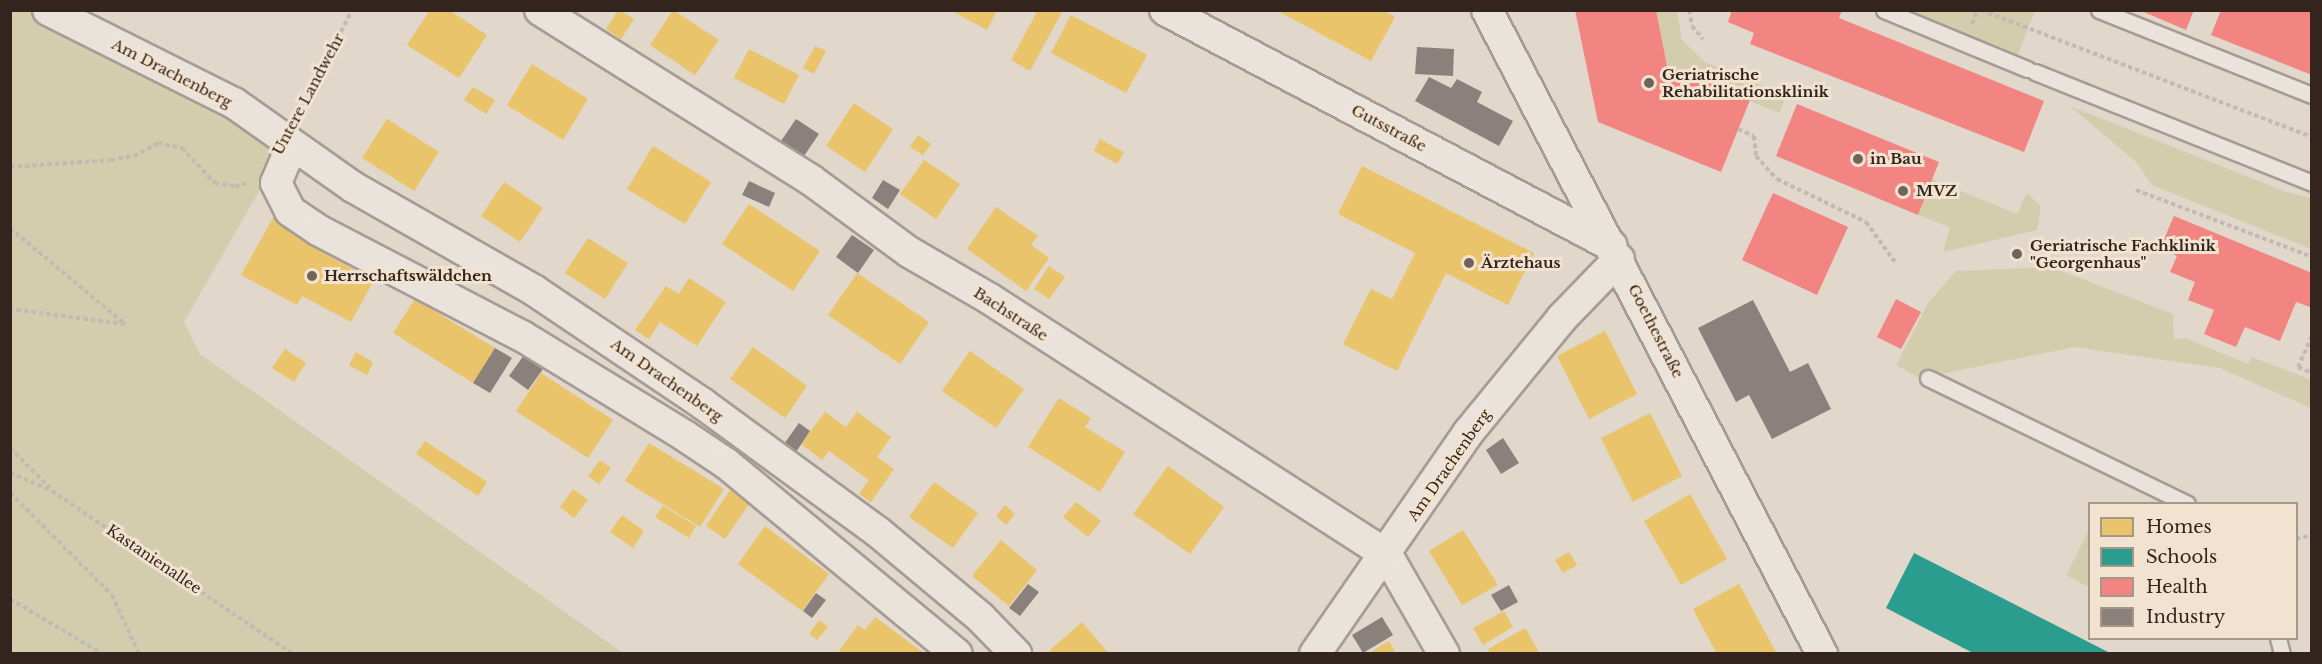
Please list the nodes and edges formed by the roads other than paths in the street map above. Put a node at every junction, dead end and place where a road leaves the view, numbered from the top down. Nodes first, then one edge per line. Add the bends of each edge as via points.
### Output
1 (48, 10) edge
2 (540, 10) edge
3 (1165, 10) edge
4 (1486, 10) edge
5 (1884, 10) edge
6 (2099, 10) edge
7 (2312, 95) edge
8 (287, 143) junction
9 (2312, 183) edge
10 (1616, 252) junction
11 (1928, 378) dead end
12 (2183, 502) edge
13 (1387, 555) junction
14 (957, 654) edge
15 (1016, 654) edge
16 (1315, 654) edge
17 (1444, 654) edge
18 (1822, 654) edge

1 - 8 street, Am Drachenberg via 234,104
2 - 13 street, Bachstraße via 811,180 909,252 990,299
3 - 10 street, Gutsstraße
4 - 10 street, Goethestraße
5 - 9 lane
6 - 7 lane
8 - 14 street via 276,183 290,211 318,230 522,336 685,436 726,464
8 - 15 street, Am Drachenberg via 405,219 535,291 703,404 878,532 980,617
10 - 13 street, Am Drachenberg via 1468,433
10 - 18 street, Goethestraße
11 - 12 lane
13 - 16 street, Am Drachenberg
13 - 17 street, Bachstraße

